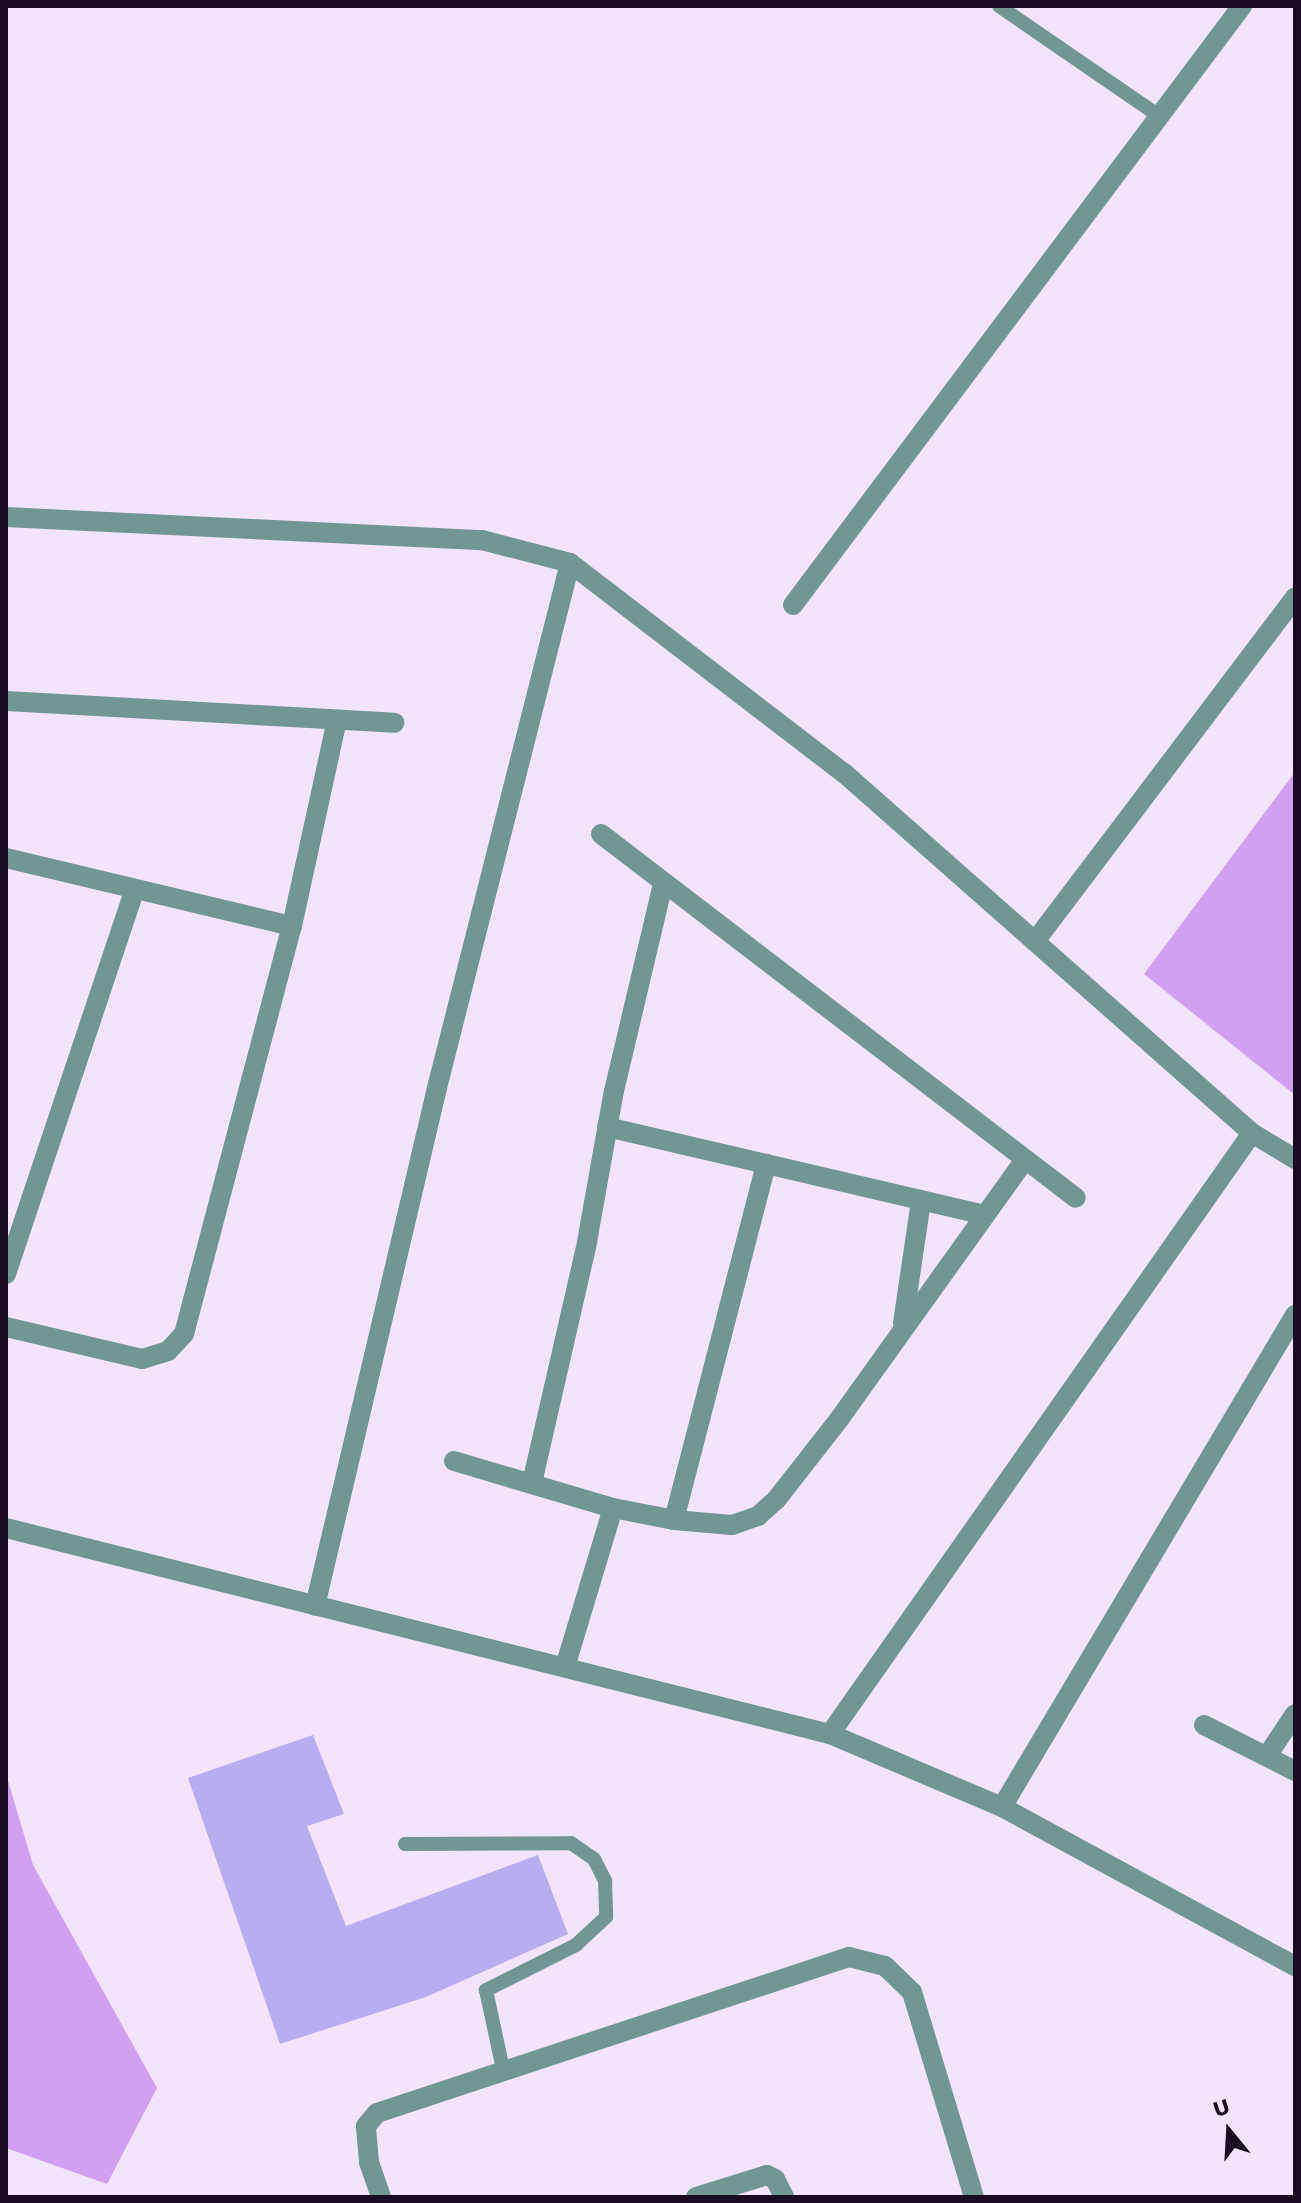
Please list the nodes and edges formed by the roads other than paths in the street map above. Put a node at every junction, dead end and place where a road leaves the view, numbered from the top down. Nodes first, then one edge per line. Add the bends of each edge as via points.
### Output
1 (999, 6) edge
2 (1242, 6) edge
3 (1159, 116) junction
4 (6, 517) edge
5 (570, 563) junction
6 (1295, 597) edge
7 (793, 605) dead end
8 (6, 701) edge
9 (337, 720) junction
10 (394, 723) dead end
11 (601, 834) dead end
12 (6, 858) edge
13 (663, 884) junction
14 (134, 891) junction
15 (292, 926) junction
16 (1036, 940) junction
17 (607, 1127) junction
18 (1252, 1133) junction
19 (1295, 1159) edge
20 (1025, 1160) junction
21 (766, 1164) junction
22 (1076, 1198) dead end
23 (921, 1201) junction
24 (984, 1215) junction
25 (6, 1274) edge
26 (1295, 1315) edge
27 (6, 1327) edge
28 (903, 1327) junction
29 (454, 1461) dead end
30 (532, 1483) junction
31 (613, 1508) junction
32 (674, 1520) junction
33 (6, 1528) edge
34 (315, 1606) junction
35 (565, 1667) junction
36 (1295, 1714) edge
37 (1204, 1725) dead end
38 (830, 1734) junction
39 (1267, 1756) junction
40 (1295, 1771) edge
41 (1002, 1807) junction
42 (405, 1844) dead end
43 (1295, 1966) edge
44 (503, 2069) junction
45 (381, 2197) edge
46 (696, 2197) edge
47 (784, 2197) edge
48 (974, 2197) edge

1 - 3 lane
2 - 3 street
3 - 7 street
4 - 5 street via 452,538 533,549
5 - 16 street via 844,773
5 - 34 street via 437,1088
6 - 16 street
8 - 9 street
9 - 10 street
9 - 15 street
11 - 13 street
12 - 14 street
13 - 17 street
13 - 20 street
14 - 15 street
14 - 25 street
15 - 27 street via 178,1343 142,1359
16 - 18 street
17 - 21 street
17 - 30 street
18 - 19 street
18 - 38 street
20 - 22 street
20 - 24 street
21 - 23 street
21 - 32 street
23 - 24 street
23 - 28 street
24 - 28 street
26 - 41 street
28 - 32 street via 767,1508 732,1525
29 - 30 street
30 - 31 street
31 - 32 street
31 - 35 street
33 - 34 street
34 - 35 street
35 - 38 street
36 - 39 street
37 - 39 street
38 - 41 street
39 - 40 street
41 - 43 street
42 - 44 lane via 571,1843 594,1859 605,1881 606,1917 576,1945 486,1990
44 - 45 street via 377,2113 366,2126 369,2162
44 - 48 street via 849,1957 885,1966 912,1992
46 - 47 street via 767,2175

